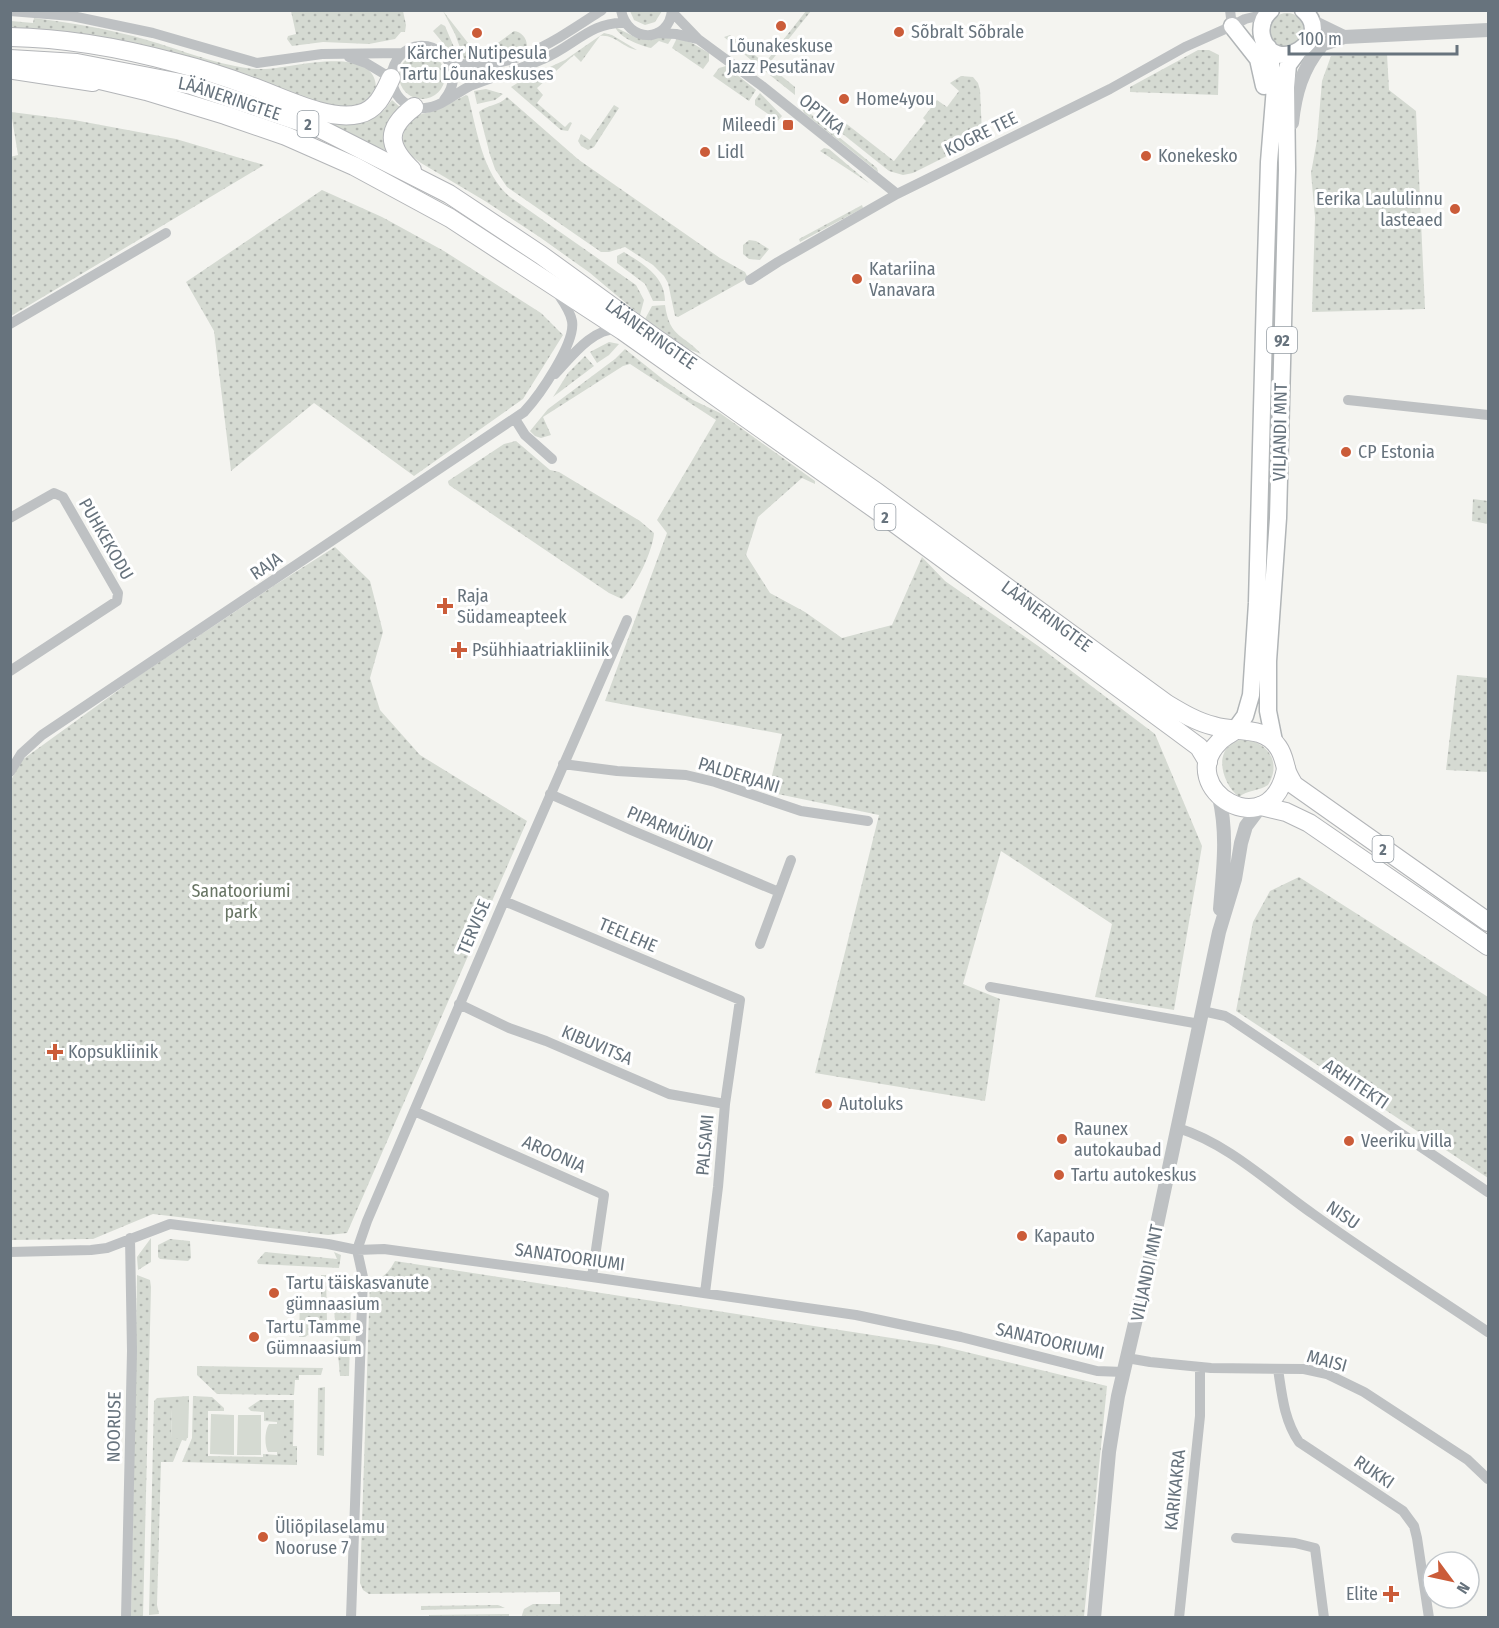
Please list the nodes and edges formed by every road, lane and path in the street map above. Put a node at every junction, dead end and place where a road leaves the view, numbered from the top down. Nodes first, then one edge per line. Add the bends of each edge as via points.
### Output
1 (602, 10) edge
2 (621, 10) edge
3 (10, 11) edge
4 (672, 11) edge
5 (1268, 12) edge
6 (1306, 14) edge
7 (1231, 18) edge
8 (625, 23) junction
9 (1488, 30) edge
10 (657, 33) junction
11 (10, 37) edge
12 (1344, 37) junction
13 (698, 39) junction
14 (10, 42) edge
15 (1266, 44) junction
16 (1321, 46) junction
17 (403, 53) junction
18 (1298, 53) junction
19 (343, 55) junction
20 (450, 62) junction
21 (10, 70) edge
22 (391, 78) junction
23 (191, 85) junction
24 (146, 91) junction
25 (444, 100) junction
26 (414, 107) junction
27 (1269, 162) junction
28 (1287, 170) junction
29 (420, 177) junction
30 (897, 194) junction
31 (166, 233) dead end
32 (750, 280) dead end
33 (551, 283) junction
34 (10, 324) edge
35 (623, 331) junction
36 (541, 389) junction
37 (1348, 400) dead end
38 (1488, 415) edge
39 (515, 419) junction
40 (552, 459) dead end
41 (10, 518) edge
42 (627, 620) dead end
43 (10, 671) edge
44 (1234, 731) junction
45 (1274, 741) junction
46 (1208, 762) junction
47 (563, 764) junction
48 (12, 766) edge
49 (1286, 769) junction
50 (550, 794) junction
51 (1220, 797) junction
52 (1261, 806) junction
53 (868, 820) dead end
54 (791, 860) dead end
55 (779, 892) junction
56 (504, 901) junction
57 (1488, 922) edge
58 (1219, 932) junction
59 (760, 944) dead end
60 (1488, 946) edge
61 (990, 987) dead end
62 (740, 1000) joint
63 (459, 1004) junction
64 (1201, 1017) junction
65 (725, 1104) junction
66 (414, 1111) junction
67 (1178, 1128) junction
68 (1488, 1192) edge
69 (130, 1238) junction
70 (357, 1250) junction
71 (10, 1252) edge
72 (592, 1276) junction
73 (705, 1293) junction
74 (1488, 1332) edge
75 (1127, 1358) junction
76 (1200, 1366) junction
77 (1278, 1369) junction
78 (1123, 1372) junction
79 (1488, 1479) edge
80 (1236, 1538) dead end
81 (126, 1617) edge
82 (351, 1617) edge
83 (1094, 1617) edge
84 (1179, 1617) edge
85 (1324, 1617) edge
86 (1429, 1617) edge

1 - 20 street via 540,49 515,59 477,66
2 - 8 street
3 - 19 street via 72,16 153,33 257,63
4 - 10 street via 668,24
4 - 13 street, OPTIKA
5 - 7 street, KOGRE TEE via 1245,19
5 - 15 main road, VILJANDI MNT via 1261,32
6 - 12 street
6 - 18 main road, VILJANDI MNT via 1312,30
7 - 15 street via 1240,32 1252,34
7 - 27 main road via 1262,70
7 - 30 street, KOGRE TEE via 1110,89
8 - 10 street, OPTIKA via 642,35
8 - 25 street via 596,27 545,59 479,82
9 - 12 street
10 - 13 street, OPTIKA
11 - 22 highway via 51,39 156,57 318,111 344,116 358,115 374,107
12 - 16 street
13 - 30 street, OPTIKA
14 - 23 highway via 113,60
15 - 18 main road via 1277,53
15 - 27 main road, VILJANDI MNT / 92 via 1275,87
16 - 18 street
16 - 28 street via 1298,87
17 - 19 street
17 - 20 street via 425,46 441,52
17 - 22 street
18 - 28 main road, VILJANDI MNT / 92 via 1288,65
19 - 22 street
20 - 25 street via 453,82
21 - 24 highway
22 - 26 street via 400,99
23 - 24 highway, LÄÄNERINGTEE / 2 via 77,63 10,59
23 - 29 highway, LÄÄNERINGTEE / 2 via 320,128
24 - 33 highway, LÄÄNERINGTEE / 2 via 286,136 354,166 450,218
25 - 26 street via 427,108
26 - 29 highway via 396,126 392,142 400,159
27 - 44 main road, VILJANDI MNT / 92 via 1257,603 1251,694 1245,717
28 - 45 main road, VILJANDI MNT / 92 via 1278,518 1268,661 1268,711
29 - 44 highway, LÄÄNERINGTEE / 2 via 550,261 1167,704 1193,719
30 - 32 street, KOGRE TEE
31 - 34 street
33 - 35 highway, LÄÄNERINGTEE / 2
33 - 36 street, RAJA via 570,314 572,330
35 - 36 street, RAJA via 609,330 588,341
35 - 46 highway, LÄÄNERINGTEE / 2 via 1172,727 1199,747
36 - 39 street, RAJA
37 - 38 street
39 - 40 street via 525,435
39 - 48 street, RAJA via 42,735
41 - 43 street, PUHKEKODU via 54,493 63,497 118,593 117,601
42 - 47 street, TERVISE
44 - 45 highway, LÄÄNERINGTEE / 2 via 1260,732
44 - 46 highway via 1220,741
45 - 49 highway, 2
46 - 51 highway, LÄÄNERINGTEE / 2 via 1209,780
47 - 50 street, TERVISE
47 - 53 street, PALDERJANI via 686,776 801,811
49 - 52 highway via 1278,793
49 - 57 highway, 2 via 1294,785
50 - 55 street, PIPARMÜNDI
50 - 56 street, TERVISE
51 - 52 highway, 2 via 1239,808
51 - 58 street, VILJANDI MNT via 1225,846
52 - 58 street, VILJANDI MNT via 1246,826
52 - 60 highway, 2 via 1309,823
54 - 55 street
55 - 59 street
56 - 62 street, TEELEHE
56 - 63 street, TERVISE
58 - 64 street, VILJANDI MNT
61 - 64 street, ARHITEKTI
62 - 65 street, PALSAMI
63 - 65 street, KIBUVITSA via 669,1094
63 - 66 street, TERVISE
64 - 67 street, VILJANDI MNT
64 - 68 street, ARHITEKTI via 1225,1016 1232,1020
65 - 73 street, PALSAMI
66 - 70 street, TERVISE
66 - 72 street, AROONIA via 604,1195
67 - 74 street, NISU via 1226,1151 1313,1215
67 - 75 street, VILJANDI MNT
69 - 70 street, SANATOORIUMI via 170,1224
69 - 71 street, SANATOORIUMI via 91,1250
69 - 81 street, NOORUSE via 132,1340
70 - 72 street, SANATOORIUMI via 384,1249
70 - 82 street via 363,1277
72 - 73 street, SANATOORIUMI
73 - 78 street, SANATOORIUMI via 856,1315 1097,1371
75 - 76 street, MAISI
75 - 78 street, VILJANDI MNT
76 - 77 street, MAISI
76 - 84 street, KARIKAKRA via 1200,1416
77 - 79 street, MAISI via 1304,1369 1343,1380 1468,1460
77 - 86 street, RUKKI via 1290,1428 1299,1442 1403,1511 1414,1526
78 - 83 street, VILJANDI MNT via 1108,1452
80 - 85 street via 1315,1548

